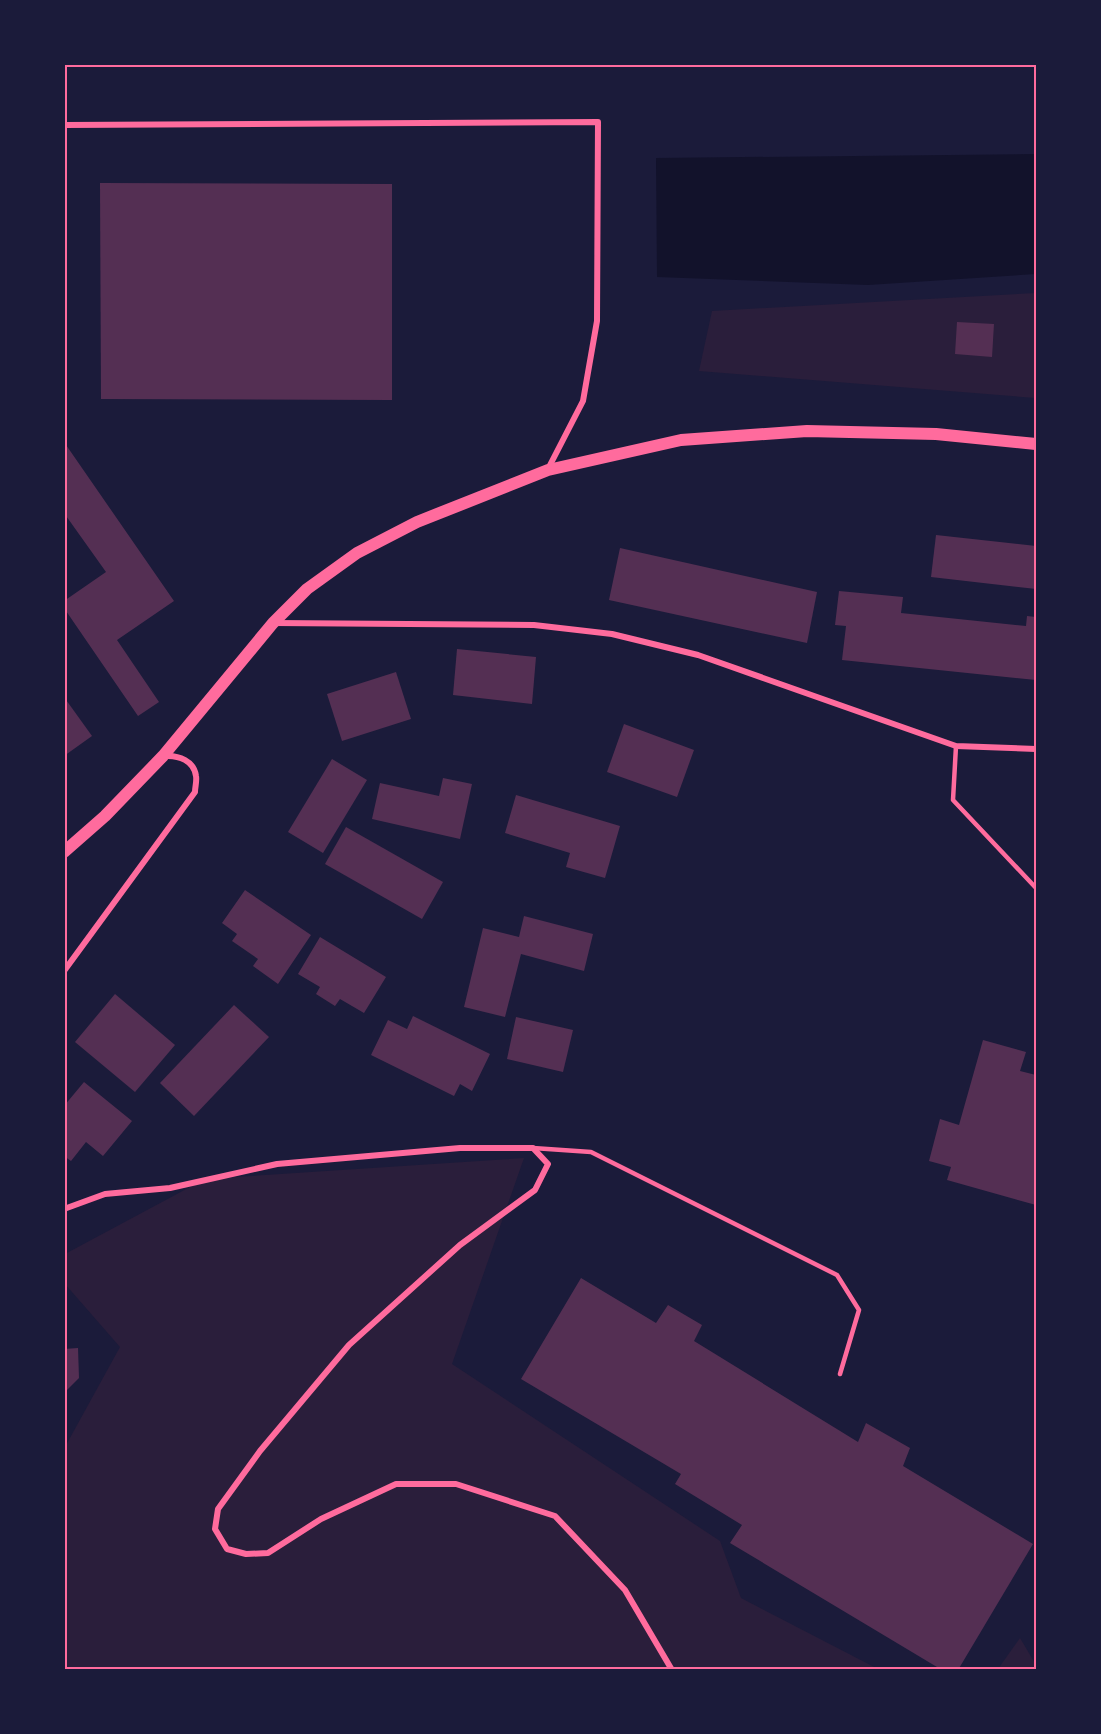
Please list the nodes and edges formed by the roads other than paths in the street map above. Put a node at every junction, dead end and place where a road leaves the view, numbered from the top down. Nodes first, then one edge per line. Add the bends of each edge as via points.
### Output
1 (64, 125) edge
2 (1036, 444) edge
3 (548, 470) junction
4 (273, 624) junction
5 (956, 746) junction
6 (1036, 749) edge
7 (163, 756) junction
8 (64, 852) edge
9 (1036, 888) edge
10 (64, 971) edge
11 (533, 1148) junction
12 (64, 1209) edge
13 (840, 1374) dead end
14 (672, 1670) edge

1 - 3 street via 598,122 597,321 583,401
2 - 3 main road via 936,434 807,431 681,440
3 - 4 main road via 417,522 357,553 307,589
4 - 5 street via 534,625 612,634 698,655
4 - 7 main road
5 - 6 street
5 - 9 lane via 953,800
7 - 8 main road
7 - 10 street via 174,755 189,762 196,776 195,792
11 - 12 street via 459,1148 277,1164 170,1188 105,1194
11 - 13 lane via 591,1152 837,1275 859,1310
11 - 14 street via 548,1164 535,1190 460,1245 349,1345 245,1471 218,1509 215,1529 227,1549 246,1554 268,1553 321,1519 396,1484 456,1484 555,1516 626,1590

